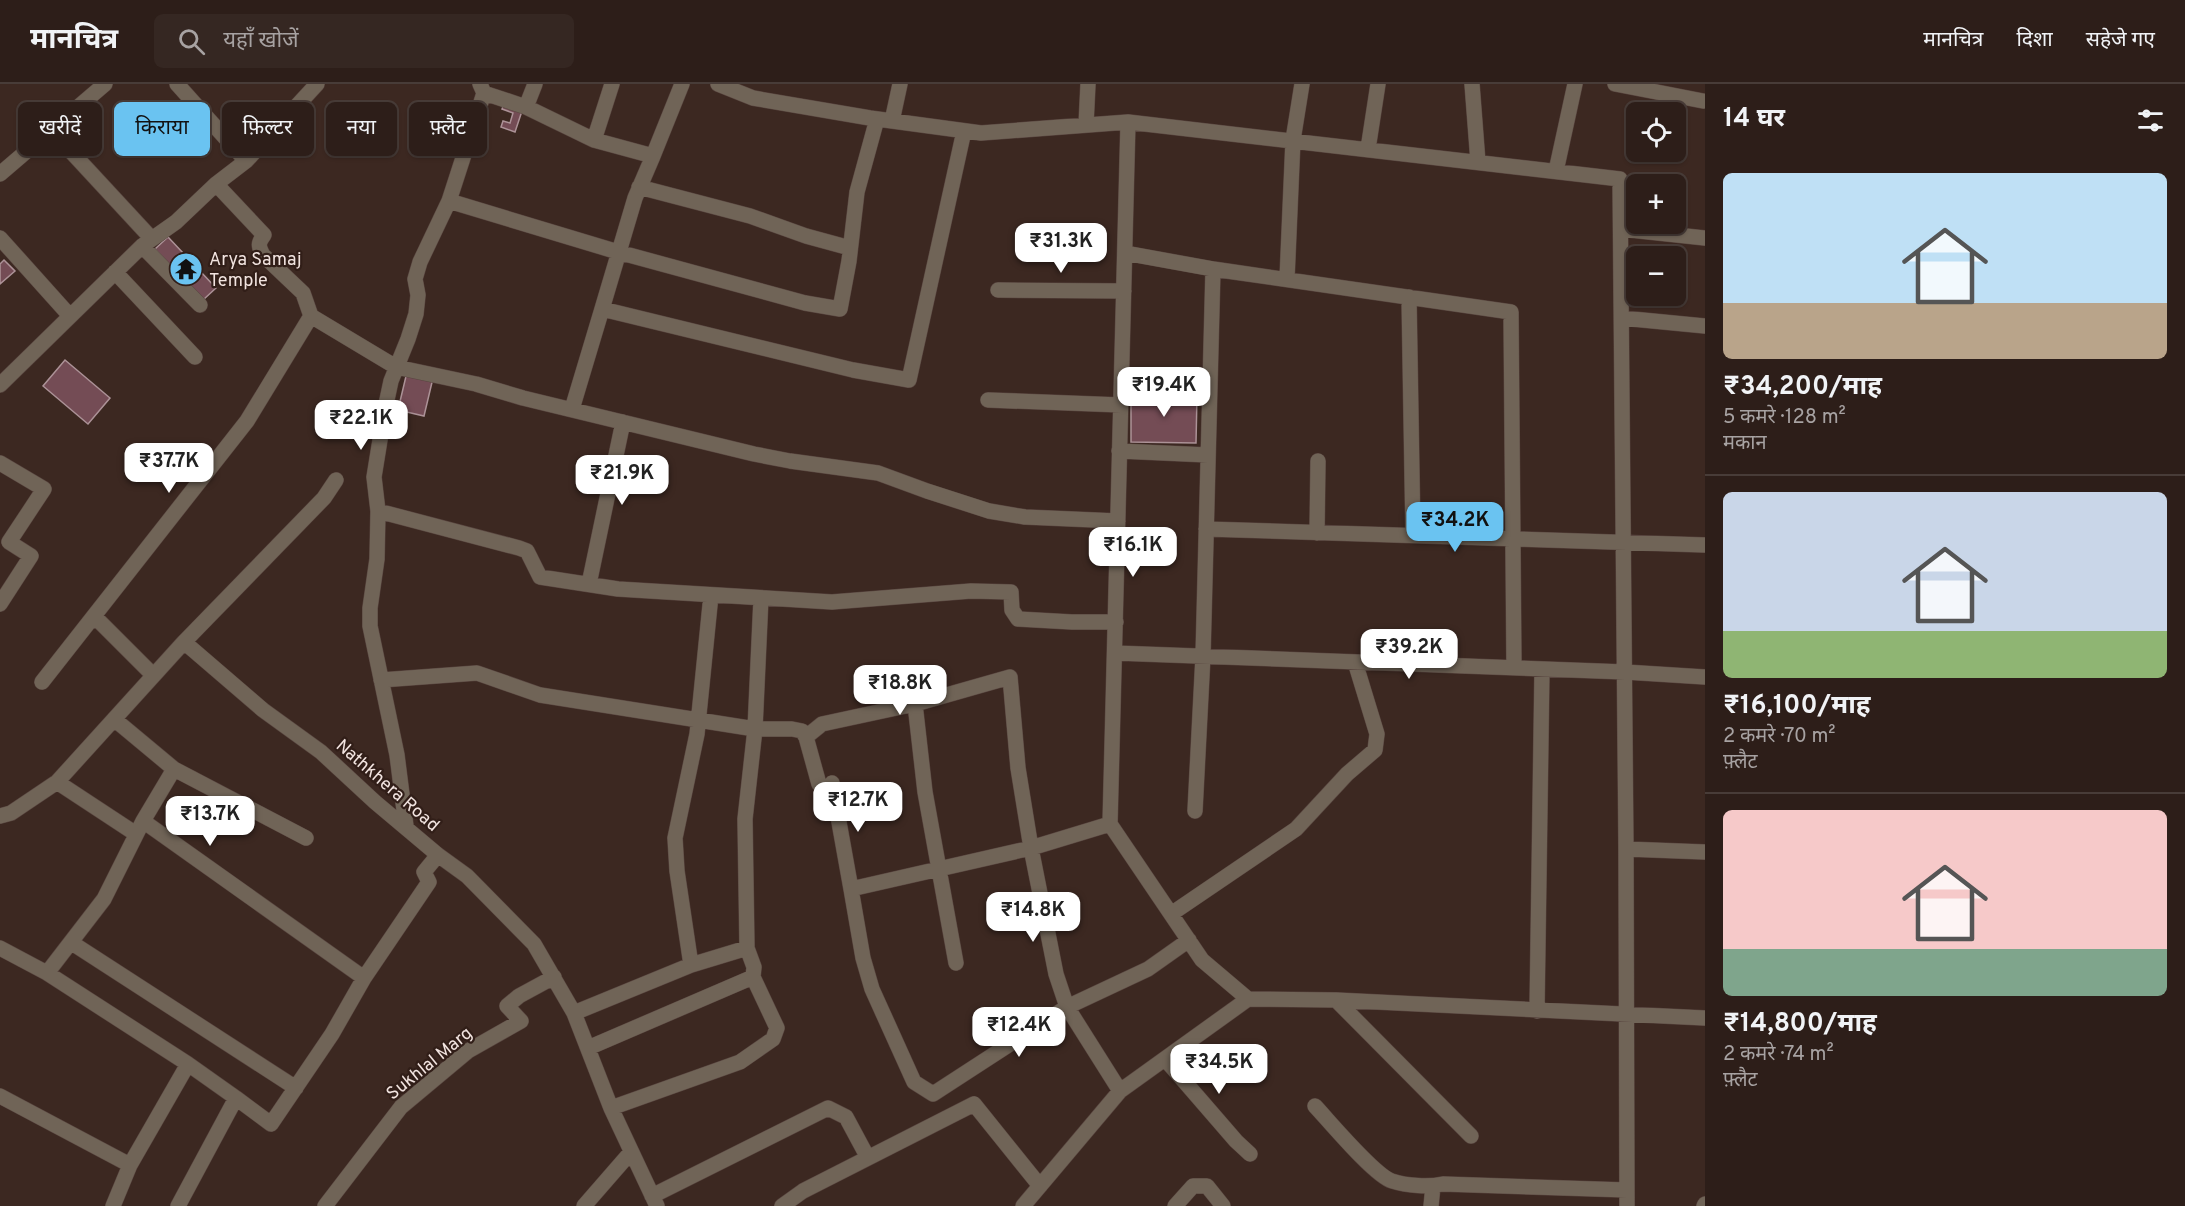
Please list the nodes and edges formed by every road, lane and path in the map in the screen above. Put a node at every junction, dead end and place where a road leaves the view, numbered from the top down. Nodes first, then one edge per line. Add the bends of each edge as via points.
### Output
1 (105, 84) edge
2 (177, 84) edge
3 (317, 84) edge
4 (535, 84) edge
5 (612, 84) edge
6 (682, 84) edge
7 (718, 84) edge
8 (900, 84) edge
9 (1089, 84) edge
10 (1378, 84) edge
11 (1472, 84) edge
12 (1575, 84) edge
13 (1615, 84) edge
14 (1299, 85) edge
15 (482, 88) edge
16 (1684, 91) edge
17 (1703, 101) dead end
18 (84, 102) edge
19 (526, 107) junction
20 (885, 120) junction
21 (1128, 123) junction
22 (1086, 125) junction
23 (964, 130) junction
24 (594, 140) junction
25 (1293, 140) junction
26 (1368, 149) junction
27 (21, 156) edge
28 (74, 156) edge
29 (653, 156) junction
30 (246, 161) junction
31 (1478, 162) junction
32 (1556, 171) junction
33 (0, 174) edge
34 (216, 184) junction
35 (639, 188) junction
36 (449, 201) junction
37 (1621, 229) junction
38 (0, 238) edge
39 (1705, 238) edge
40 (147, 243) junction
41 (850, 248) junction
42 (618, 252) junction
43 (1125, 253) junction
44 (1214, 268) junction
45 (115, 272) junction
46 (1287, 279) junction
47 (998, 290) dead end
48 (1124, 291) junction
49 (1409, 297) junction
50 (200, 305) dead end
51 (602, 309) junction
52 (70, 316) junction
53 (311, 316) junction
54 (1622, 318) junction
55 (1705, 326) edge
56 (195, 357) dead end
57 (396, 367) junction
58 (0, 385) edge
59 (988, 400) dead end
60 (1120, 405) junction
61 (572, 409) junction
62 (623, 422) junction
63 (1119, 451) junction
64 (1208, 455) junction
65 (1318, 461) dead end
66 (0, 463) edge
67 (336, 480) dead end
68 (378, 511) junction
69 (1118, 520) junction
70 (1206, 529) junction
71 (1317, 533) junction
72 (1413, 536) junction
73 (1513, 538) junction
74 (1623, 542) junction
75 (1705, 545) edge
76 (589, 584) junction
77 (711, 595) junction
78 (761, 598) junction
79 (0, 604) edge
80 (94, 616) junction
81 (1116, 622) junction
82 (184, 642) junction
83 (1115, 653) junction
84 (1203, 656) junction
85 (1355, 662) junction
86 (1514, 668) junction
87 (1542, 669) junction
88 (1624, 672) junction
89 (153, 675) junction
90 (1705, 677) edge
91 (381, 680) junction
92 (42, 682) dead end
93 (915, 704) junction
94 (114, 719) junction
95 (697, 719) junction
96 (755, 729) junction
97 (806, 737) junction
98 (174, 769) junction
99 (57, 782) junction
100 (1195, 811) dead end
101 (0, 816) edge
102 (1110, 824) junction
103 (406, 826) junction
104 (140, 827) junction
105 (306, 838) dead end
106 (1031, 848) junction
107 (1626, 849) junction
108 (1705, 852) edge
109 (438, 855) junction
110 (940, 868) junction
111 (851, 889) junction
112 (1171, 914) junction
113 (1189, 940) junction
114 (72, 943) junction
115 (0, 948) edge
116 (747, 948) junction
117 (956, 963) dead end
118 (691, 965) junction
119 (47, 973) junction
120 (554, 977) junction
121 (753, 977) junction
122 (364, 978) junction
123 (1248, 999) junction
124 (1336, 1000) junction
125 (1067, 1007) junction
126 (1537, 1011) junction
127 (574, 1013) junction
128 (1627, 1015) junction
129 (1705, 1018) edge
130 (588, 1048) junction
131 (1165, 1059) junction
132 (188, 1064) junction
133 (296, 1088) junction
134 (1120, 1090) junction
135 (0, 1096) edge
136 (236, 1098) junction
137 (1315, 1106) dead end
138 (611, 1108) junction
139 (1471, 1136) dead end
140 (631, 1152) junction
141 (1250, 1154) dead end
142 (868, 1158) junction
143 (130, 1165) junction
144 (1040, 1186) junction
145 (1433, 1186) junction
146 (1627, 1190) junction
147 (654, 1201) edge
148 (113, 1206) edge
149 (178, 1206) edge
150 (325, 1206) edge
151 (584, 1206) edge
152 (782, 1206) edge
153 (1023, 1206) edge
154 (1175, 1206) edge
155 (1222, 1206) edge
156 (1431, 1206) edge
157 (1627, 1206) edge

1 - 18 street
2 - 30 street
3 - 30 street
4 - 19 street
5 - 24 street
6 - 29 street
7 - 20 street via 753,98
8 - 20 street
9 - 22 street
10 - 26 street
11 - 31 street
12 - 32 street
13 - 16 street
14 - 25 street
15 - 19 street
15 - 36 street
16 - 17 street
19 - 24 street
20 - 23 street
20 - 41 street via 857,192
21 - 22 street
21 - 25 street
21 - 43 street
22 - 23 street via 981,133
23 - 51 street via 909,380
24 - 29 street
25 - 26 street
25 - 46 street
26 - 31 street
27 - 33 street
28 - 40 street
29 - 35 street
30 - 34 street
31 - 32 street
32 - 37 street via 1620,179
34 - 40 street
34 - 53 street via 264,235 258,243 263,255 303,293
35 - 41 street via 750,216
35 - 42 street
36 - 42 street
36 - 57 street via 420,262 416,314
37 - 39 street
37 - 54 street
38 - 52 street
40 - 45 street
40 - 50 street
41 - 42 street via 840,309
42 - 51 street
43 - 44 street
43 - 48 street
44 - 46 street
44 - 64 street
45 - 52 street
45 - 56 street
46 - 49 street
47 - 48 street
48 - 60 street
49 - 72 street
49 - 73 street via 1511,312
51 - 61 street
52 - 58 street
53 - 57 street
53 - 80 street via 247,421
54 - 55 street
54 - 74 street
57 - 61 street
57 - 68 street via 374,477
59 - 60 street
60 - 63 street
61 - 62 street
62 - 69 street via 763,456 878,473 989,511 1025,517
62 - 76 street
63 - 64 street
63 - 69 street
64 - 70 street
65 - 71 street
66 - 79 street via 44,489 9,542 31,556
67 - 82 street via 324,498
68 - 76 street via 519,548 527,551 540,577
68 - 91 street via 378,559 370,626
69 - 81 street
70 - 71 street
70 - 84 street
71 - 72 street
72 - 73 street
73 - 74 street
73 - 86 street
74 - 75 street
74 - 88 street
76 - 77 street
77 - 78 street
77 - 95 street
78 - 81 street via 832,602 971,591 1011,592 1012,610 1018,619
78 - 96 street
80 - 89 street
80 - 92 street
81 - 83 street
82 - 89 street
82 - 103 street, Nathkhera Road
83 - 84 street
83 - 102 street
84 - 85 street
84 - 100 street
85 - 86 street
85 - 112 street via 1377,734 1375,750 1296,829
86 - 87 street
87 - 88 street
87 - 126 street
88 - 90 street
88 - 107 street
89 - 94 street
91 - 95 street via 477,673 540,695
91 - 103 street via 397,755
93 - 97 street via 822,724
93 - 106 street via 1010,677 1018,768
93 - 110 street via 925,792
94 - 98 street
94 - 99 street
95 - 96 street
95 - 118 street via 675,838
96 - 97 street via 792,729 802,731
96 - 116 street via 745,819
97 - 111 street via 825,784
98 - 104 street
98 - 105 street
99 - 101 street
99 - 104 street
102 - 106 street
102 - 112 street
103 - 109 street, Nathkhera Road
104 - 114 street via 104,898
104 - 122 street
106 - 110 street
106 - 125 street via 1056,974
107 - 108 street
107 - 128 street
109 - 120 street, Nathkhera Road via 467,876 534,944
109 - 122 street via 424,872 429,882
110 - 111 street
110 - 117 street
111 - 125 street via 872,989 914,1083 933,1094
112 - 113 street
113 - 123 street via 1202,960
113 - 125 street via 1148,969
114 - 119 street
114 - 133 street
115 - 119 street
116 - 118 street
116 - 121 street via 754,967
118 - 127 street
119 - 132 street
120 - 127 street, Nathkhera Road
120 - 150 street, Sukhlal Marg via 507,1006 521,1021 468,1051 401,1107
121 - 130 street
121 - 138 street via 777,1028 773,1040 740,1062
122 - 133 street
123 - 124 street
123 - 131 street
124 - 126 street
124 - 139 street
125 - 134 street
126 - 128 street
127 - 130 street, Nathkhera Road
128 - 129 street
128 - 146 street
130 - 138 street, Nathkhera Road
131 - 134 street
131 - 141 street
132 - 136 street
132 - 143 street
133 - 136 street via 271,1124
134 - 144 street
135 - 143 street
136 - 149 street
137 - 145 street via 1391,1181
138 - 140 street, Nathkhera Road
140 - 147 street, Nathkhera Road
140 - 151 street
142 - 144 street via 974,1104
142 - 147 street via 846,1118 828,1108
142 - 152 street
143 - 148 street
144 - 153 street
145 - 146 street
145 - 156 street
146 - 157 street
154 - 155 street via 1193,1186 1207,1186

